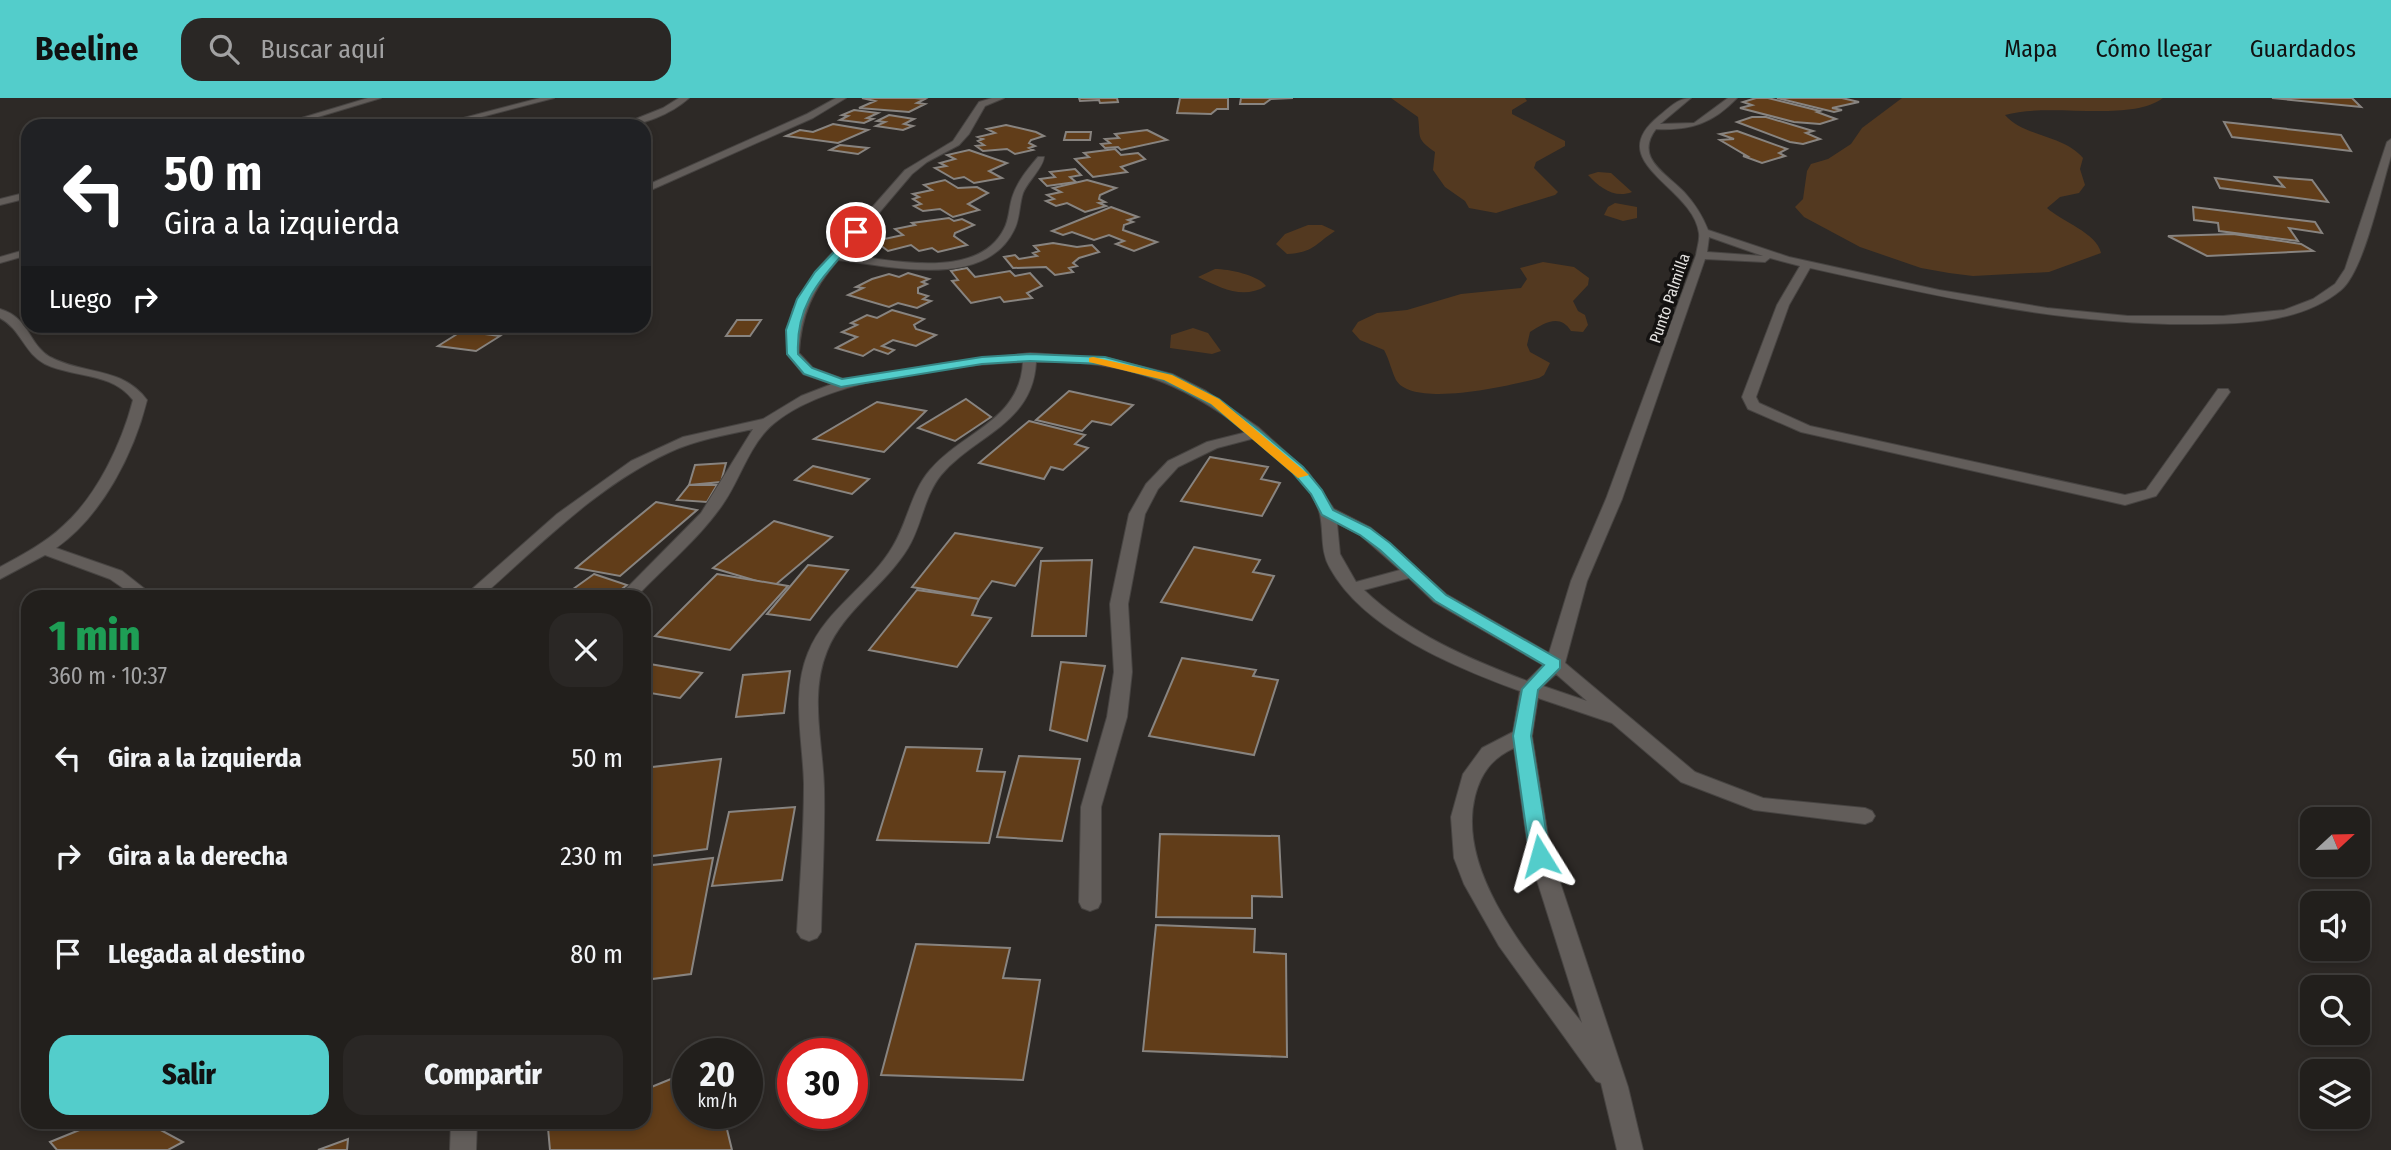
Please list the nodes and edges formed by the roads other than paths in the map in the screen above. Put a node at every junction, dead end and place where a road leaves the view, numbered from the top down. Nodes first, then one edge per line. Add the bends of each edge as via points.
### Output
1 (377, 98) edge
2 (550, 98) edge
3 (685, 98) edge
4 (842, 98) edge
5 (999, 98) edge
6 (1687, 98) edge
7 (1734, 98) edge
8 (304, 119) edge
9 (465, 119) edge
10 (641, 119) edge
11 (1650, 126) junction
12 (2391, 142) edge
13 (1041, 159) dead end
14 (2385, 172) edge
15 (651, 187) edge
16 (21, 197) edge
17 (0, 202) edge
18 (1705, 232) junction
19 (21, 254) edge
20 (1701, 255) junction
21 (836, 256) junction
22 (0, 260) edge
23 (1786, 260) junction
24 (1806, 265) junction
25 (0, 313) edge
26 (21, 325) edge
27 (26, 333) edge
28 (1030, 357) junction
29 (841, 383) junction
30 (2223, 392) dead end
31 (767, 422) junction
32 (1255, 434) junction
33 (1327, 512) junction
34 (44, 550) junction
35 (1412, 572) junction
36 (0, 574) edge
37 (1352, 587) junction
38 (138, 590) edge
39 (479, 590) edge
40 (632, 590) edge
41 (1555, 664) junction
42 (1530, 689) junction
43 (1621, 719) junction
44 (1522, 736) junction
45 (1865, 816) dead end
46 (1090, 902) dead end
47 (809, 932) dead end
48 (1615, 1087) junction
49 (464, 1129) edge
50 (463, 1150) edge
51 (1630, 1150) edge

1 - 8 street
2 - 9 street
3 - 10 street
4 - 15 street
5 - 21 street via 982,104 956,143 913,167
6 - 11 street
7 - 11 street via 1702,124
11 - 18 street via 1642,143 1646,158 1681,195
12 - 14 street
13 - 21 street via 1018,194 1008,232 981,257 925,267
14 - 24 street via 2351,269 2339,286 2317,301 2286,313 2181,322 2086,317
16 - 17 street
18 - 20 street, Punto Palmilla
18 - 23 street
19 - 22 street
20 - 23 street
20 - 41 street, Punto Palmilla via 1614,499 1579,581
21 - 29 street via 802,299 792,330 793,354 800,363 808,371
23 - 24 street
24 - 30 street via 1783,305 1749,397 1753,406 1805,429 2125,500 2151,493
25 - 26 street
27 - 34 street via 45,359 122,382 140,400 135,420 85,517
28 - 29 street via 982,360
28 - 32 street via 1105,360 1168,377 1215,401
28 - 47 street via 1032,376 1024,396 936,470 896,555 826,634 810,672 807,708 814,782
29 - 31 street
31 - 39 street via 690,440 639,464 595,492
31 - 40 street via 716,503
32 - 33 street via 1298,470
32 - 46 street via 1212,445 1173,464 1151,487 1137,514 1119,604 1123,671 1117,717 1091,807
33 - 35 street via 1365,531
33 - 37 street via 1332,554
34 - 36 street
34 - 38 street via 116,575
35 - 37 street
35 - 41 street via 1440,598
37 - 42 street via 1412,634
41 - 42 street
41 - 43 street
42 - 43 street
42 - 44 street
43 - 45 street via 1688,777 1761,805
44 - 48 street via 1540,856
44 - 48 street via 1489,753 1473,773 1462,827 1465,857 1507,935
48 - 51 street
49 - 50 street

